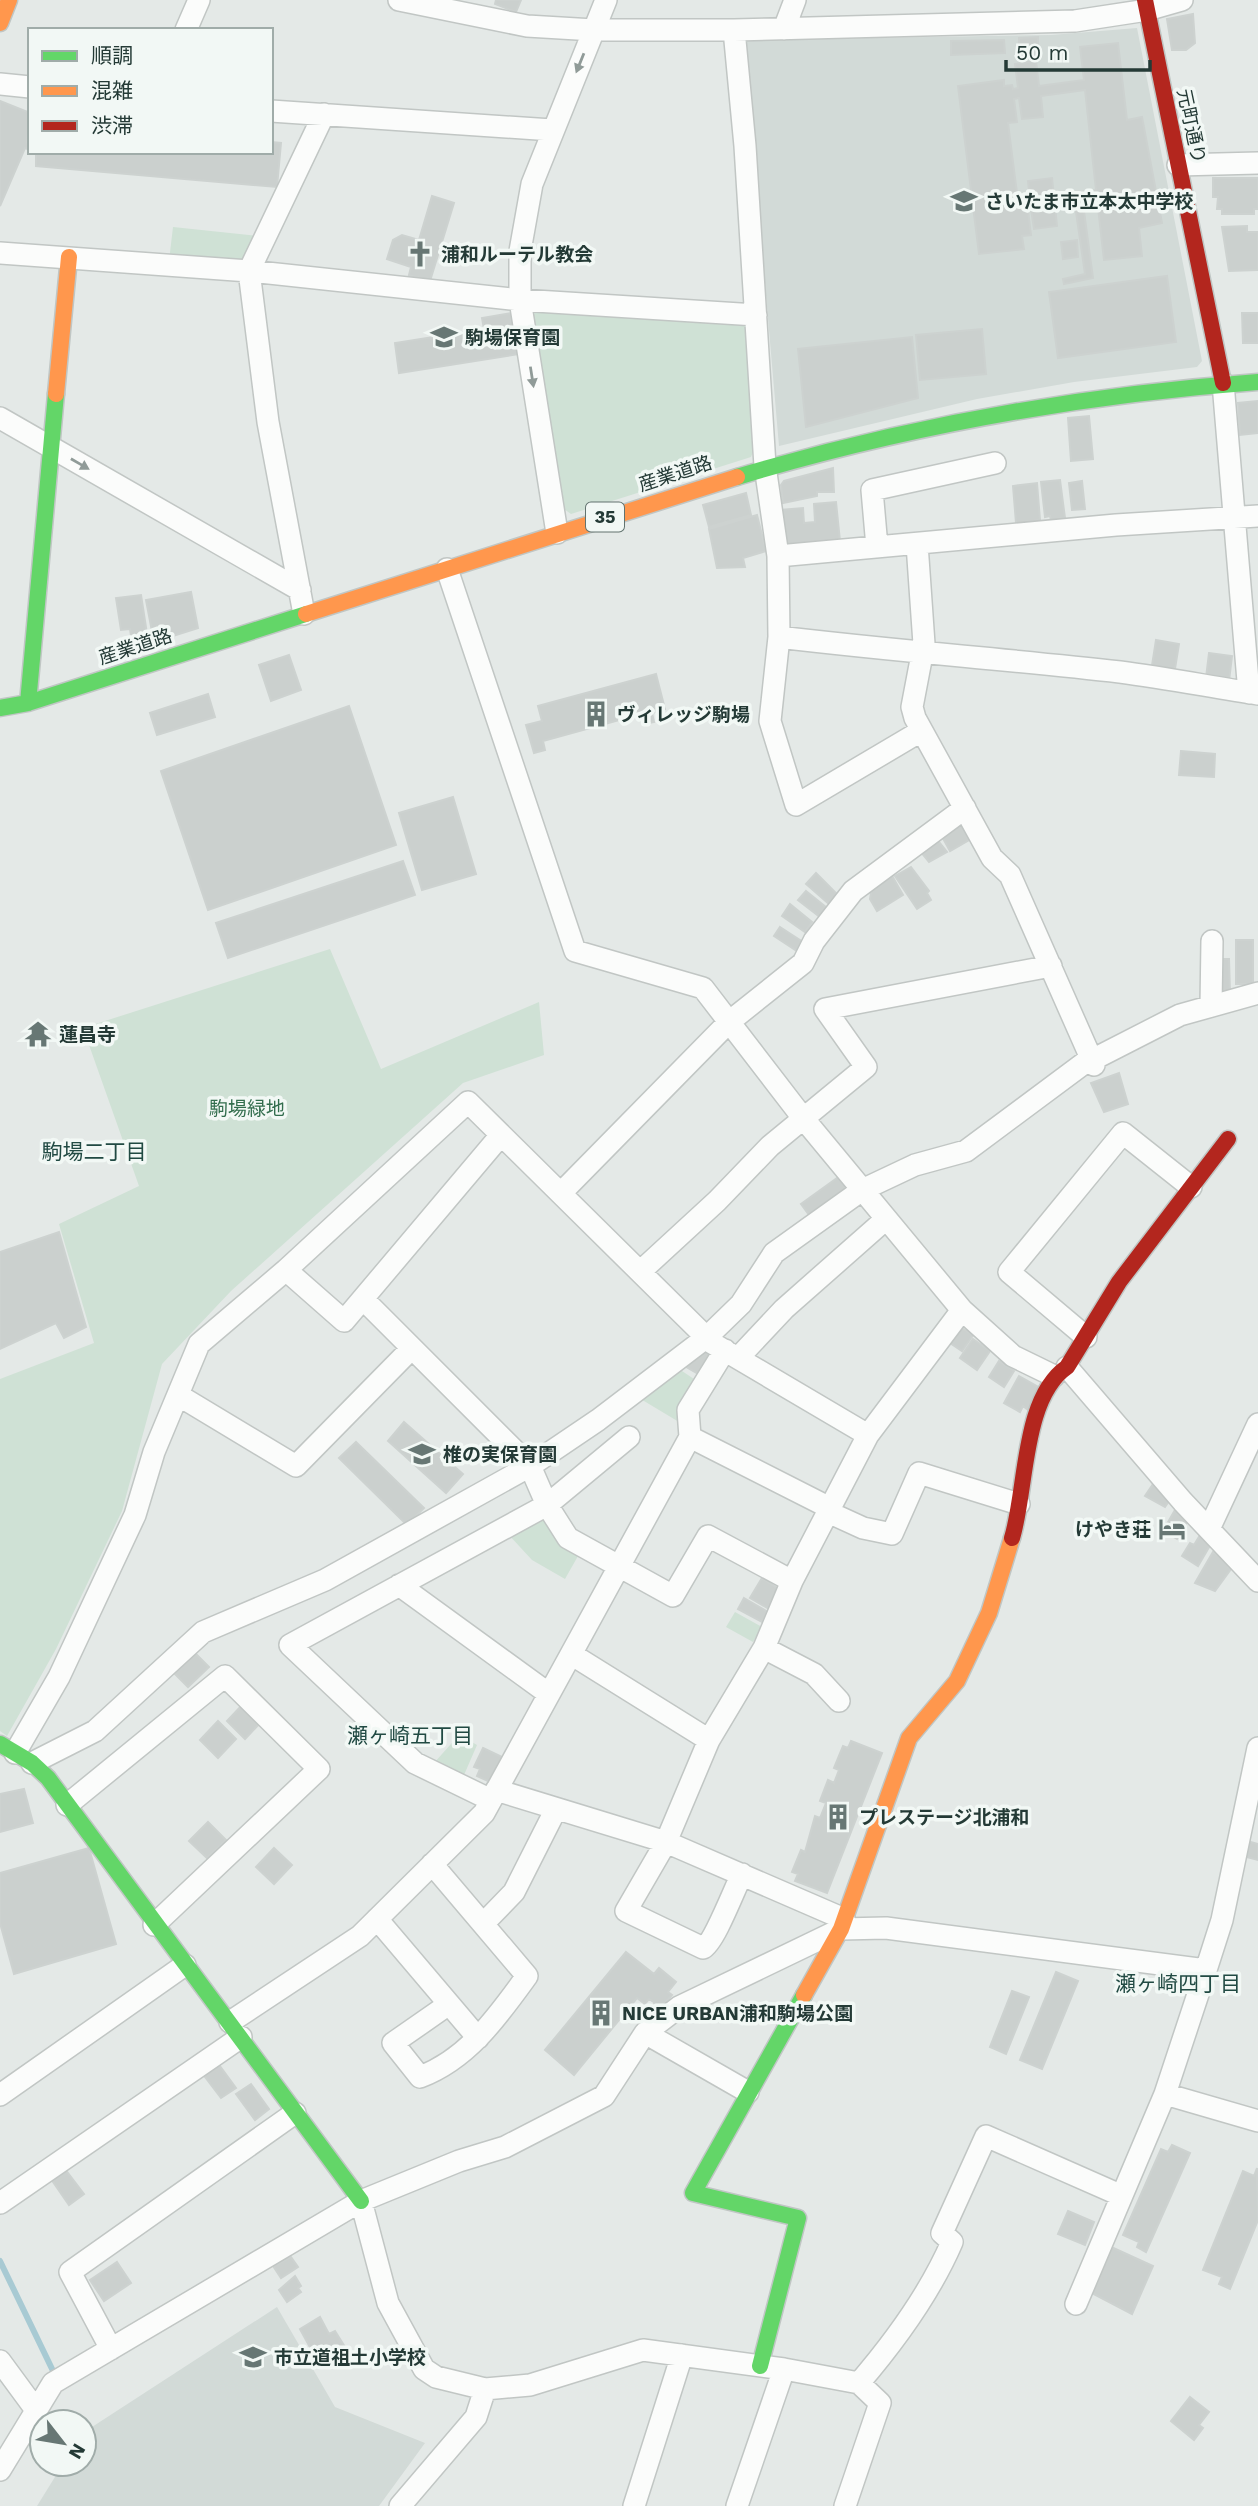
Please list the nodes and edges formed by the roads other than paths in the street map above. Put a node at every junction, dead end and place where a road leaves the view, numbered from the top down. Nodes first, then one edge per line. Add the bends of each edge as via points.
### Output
1 (9, 0) edge
2 (199, 0) edge
3 (606, 0) edge
4 (795, 0) edge
5 (1182, 0) edge
6 (404, 1) edge
7 (1146, 5) edge
8 (0, 23) edge
9 (187, 28) edge
10 (783, 29) junction
11 (594, 30) junction
12 (734, 30) junction
13 (0, 84) edge
14 (28, 88) edge
15 (273, 111) edge
16 (324, 114) junction
17 (552, 130) junction
18 (1258, 163) edge
19 (1178, 165) junction
20 (0, 253) edge
21 (69, 257) junction
22 (249, 271) junction
23 (520, 300) junction
24 (756, 315) junction
25 (1258, 382) edge
26 (1223, 383) junction
27 (0, 418) edge
28 (52, 447) junction
29 (995, 463) dead end
30 (765, 466) junction
31 (1258, 516) edge
32 (1232, 518) junction
33 (557, 533) junction
34 (917, 544) junction
35 (877, 547) junction
36 (778, 556) junction
37 (447, 569) junction
38 (300, 590) junction
39 (304, 614) junction
40 (779, 637) junction
41 (922, 654) junction
42 (1253, 694) edge
43 (28, 703) junction
44 (0, 708) edge
45 (921, 731) junction
46 (965, 808) junction
47 (1212, 941) dead end
48 (1051, 966) junction
49 (1258, 993) edge
50 (1211, 1006) junction
51 (729, 1022) junction
52 (1093, 1061) junction
53 (803, 1118) junction
54 (501, 1135) junction
55 (1228, 1139) dead end
56 (1191, 1188) junction
57 (862, 1190) junction
58 (561, 1193) junction
59 (886, 1219) junction
60 (286, 1270) junction
61 (642, 1270) junction
62 (363, 1298) junction
63 (962, 1310) junction
64 (707, 1337) junction
65 (1086, 1337) junction
66 (412, 1348) junction
67 (731, 1354) junction
68 (1061, 1372) junction
69 (178, 1395) junction
70 (1258, 1424) edge
71 (868, 1435) junction
72 (629, 1437) dead end
73 (690, 1437) junction
74 (530, 1466) junction
75 (1019, 1504) junction
76 (547, 1505) junction
77 (829, 1510) junction
78 (1209, 1529) junction
79 (618, 1568) junction
80 (792, 1581) junction
81 (1258, 1581) edge
82 (399, 1585) junction
83 (764, 1648) junction
84 (571, 1654) junction
85 (549, 1694) junction
86 (839, 1701) dead end
87 (709, 1740) junction
88 (1258, 1748) edge
89 (16, 1754) edge
90 (493, 1795) junction
91 (67, 1805) junction
92 (556, 1809) junction
93 (666, 1842) junction
94 (432, 1864) junction
95 (742, 1874) junction
96 (377, 1919) junction
97 (483, 1924) junction
98 (843, 1924) junction
99 (154, 1925) junction
100 (185, 1965) junction
101 (1206, 1970) junction
102 (449, 2004) junction
103 (235, 2029) junction
104 (645, 2033) junction
105 (478, 2038) junction
106 (748, 2092) junction
107 (1164, 2094) junction
108 (0, 2095) edge
109 (295, 2113) junction
110 (1258, 2121) edge
111 (1120, 2195) junction
112 (361, 2201) junction
113 (0, 2203) edge
114 (1076, 2304) dead end
115 (111, 2349) junction
116 (682, 2356) junction
117 (0, 2361) edge
118 (760, 2366) junction
119 (784, 2369) junction
120 (859, 2383) junction
121 (485, 2389) junction
122 (35, 2408) edge
123 (37, 2408) edge
124 (28, 2423) edge
125 (0, 2470) edge
126 (400, 2506) edge
127 (634, 2506) edge
128 (737, 2506) edge
129 (845, 2506) edge

1 - 8 street
2 - 9 street
3 - 11 street
4 - 10 street
5 - 7 street
6 - 11 street via 527,26
7 - 10 street via 1075,21
7 - 19 street, 元町通り
10 - 12 street
11 - 12 street
11 -> 17 street
12 - 24 street
13 - 14 street
15 - 16 street
16 - 17 street
16 - 22 street
17 - 23 street via 527,205 520,251
18 - 19 street
19 - 26 street, 元町通り
20 - 21 street
21 - 22 street
21 - 28 street
22 - 23 street
22 - 38 street via 268,422
23 - 24 street
23 -> 33 street
24 - 30 street
25 - 26 street, 産業道路 / 35
26 - 30 street, 産業道路 / 35 via 992,411
26 - 32 street
27 - 28 street
28 -> 38 street
28 - 43 street
29 - 35 street via 872,490
30 - 33 street, 産業道路 / 35
30 - 36 street
31 - 32 street
32 - 34 street
32 - 42 street
33 - 37 street, 産業道路 / 35
34 - 35 street
34 - 41 street
35 - 36 street
36 - 40 street
37 - 39 street, 産業道路 / 35
37 - 51 street via 575,951 703,988
38 - 39 street
39 - 43 street, 産業道路 / 35
40 - 41 street
40 - 45 street via 770,721 796,805
41 - 42 street via 1124,673
41 - 45 street via 912,707
43 - 44 street, 産業道路 / 35
45 - 46 street
46 - 48 street via 992,858 1010,874
46 - 51 street via 853,891 803,962
47 - 50 street
48 - 52 street
48 - 53 street via 825,1009 866,1067
49 - 50 street
50 - 52 street via 1180,1016
51 - 53 street
51 - 58 street
52 - 57 street via 966,1151 915,1165
53 - 57 street
53 - 61 street
54 - 58 street
54 - 60 street via 468,1102
54 - 62 street
55 - 56 street
56 - 65 street via 1119,1282
56 - 65 street via 1123,1133 1009,1272
57 - 59 street
57 - 64 street via 774,1253 741,1304
58 - 61 street
59 - 63 street
59 - 67 street
60 - 62 street via 344,1321
60 - 69 street via 198,1344
61 - 64 street
62 - 66 street
63 - 68 street via 1013,1356
63 - 71 street
64 - 67 street
64 - 74 street
65 - 68 street
66 - 69 street via 296,1466
66 - 74 street
67 - 71 street
67 - 73 street via 688,1410
68 - 75 street via 1029,1436
68 - 78 street
69 - 89 street via 135,1515 60,1677
70 - 78 street
71 - 77 street
72 - 76 street
73 - 77 street
73 - 79 street
74 - 76 street
74 - 89 street via 325,1580 203,1632 95,1731
75 - 77 street via 919,1473 892,1534 863,1528
75 - 98 street via 1016,1529 989,1613 957,1681 909,1738
76 - 79 street via 568,1538
76 - 82 street
77 - 80 street
78 - 81 street
79 - 80 street via 673,1596 708,1536
79 - 84 street
80 - 83 street
82 - 85 street
82 - 90 street via 290,1645 415,1763
83 - 86 street via 814,1674
83 - 87 street
84 - 85 street
84 - 87 street
85 - 90 street
87 - 93 street
88 - 101 street via 1222,1920
89 - 91 street via 42,1771
90 - 92 street
90 - 94 street via 484,1813
91 - 99 street
91 - 99 street via 225,1676 319,1769
92 - 93 street
92 - 97 street via 514,1892
93 - 95 street
93 - 95 street via 626,1911 703,1948 711,1945 717,1934
94 - 96 street
94 - 97 street
95 - 98 street
96 - 102 street
96 - 103 street
97 - 105 street via 527,1976
98 - 101 street
98 - 104 street via 679,2007
98 - 106 street
99 - 100 street
100 - 103 street
100 - 108 street
101 - 107 street
102 - 105 street
102 - 105 street via 393,2043 420,2077 442,2068
103 - 109 street
103 - 113 street
104 - 106 street
104 - 112 street via 604,2096 505,2147
106 - 118 street via 693,2193 798,2218
107 - 110 street
107 - 111 street
109 - 112 street
109 - 115 street via 70,2272
111 - 114 street
111 - 120 street via 986,2136 942,2233 952,2242 942,2264 887,2351
112 - 115 street
112 - 121 street via 388,2303 424,2369 449,2382
115 - 123 street via 53,2383
116 - 118 street
116 - 121 street via 643,2350 552,2380
116 - 127 street
117 - 122 street
118 - 119 street
119 - 120 street
119 - 128 street
120 - 129 street via 880,2403
121 - 126 street via 476,2417
124 - 125 street

